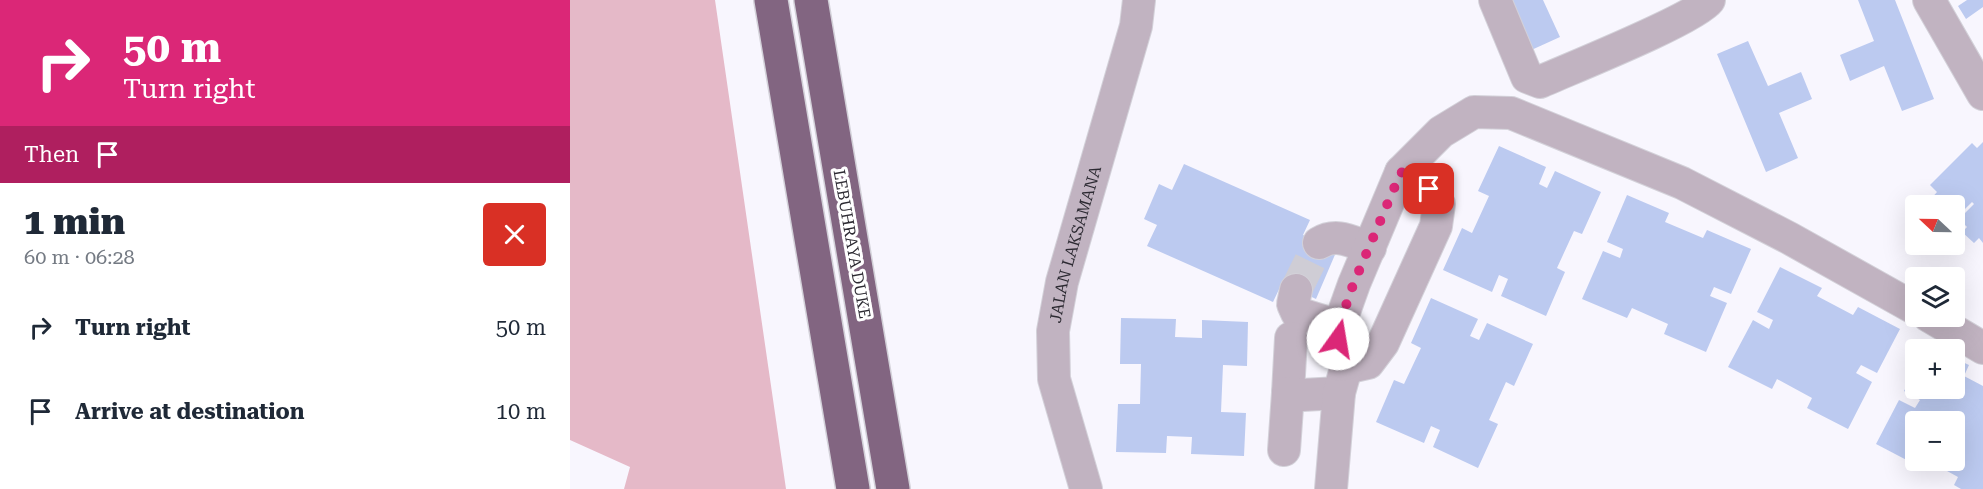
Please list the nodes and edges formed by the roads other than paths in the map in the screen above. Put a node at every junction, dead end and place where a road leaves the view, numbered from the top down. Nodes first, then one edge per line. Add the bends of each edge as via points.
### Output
1 (771, 0) edge
2 (811, 0) edge
3 (1139, 0) edge
4 (1495, 0) edge
5 (1709, 0) edge
6 (1929, 0) edge
7 (1983, 94) edge
8 (1401, 172) junction
9 (1319, 243) dead end
10 (1370, 248) junction
11 (1296, 290) tunnel mouth
12 (1905, 303) edge
13 (1339, 326) junction
14 (1948, 327) edge
15 (1291, 338) dead end
16 (1983, 348) edge
17 (1342, 381) junction
18 (1288, 393) junction
19 (1284, 450) dead end
20 (853, 489) edge
21 (892, 489) edge
22 (1086, 489) edge
23 (1331, 489) edge

1 - 20 highway
2 - 21 highway, LEBUHRAYA DUKE
3 - 22 street, JALAN LAKSAMANA via 1136,26 1062,282 1053,330 1054,378
4 - 5 street via 1527,77 1540,82 1680,19
6 - 7 street
8 - 10 street
8 - 12 street via 1441,132 1474,112 1511,113 1682,183
8 - 17 street via 1429,189 1439,204 1436,226 1383,344 1368,363
9 - 10 street via 1339,237
10 - 13 street
11 - 13 street via 1293,304 1297,313
13 - 17 street
14 - 16 street
15 - 18 street
17 - 18 street via 1302,395
17 - 23 street
18 - 19 street

